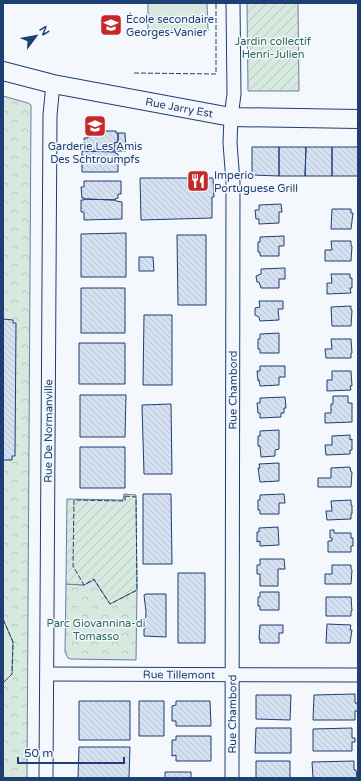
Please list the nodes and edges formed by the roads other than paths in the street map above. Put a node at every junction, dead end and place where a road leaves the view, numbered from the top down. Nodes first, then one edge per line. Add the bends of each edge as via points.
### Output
1 (233, 3) edge
2 (3, 71) edge
3 (53, 84) junction
4 (231, 117) junction
5 (358, 119) edge
6 (47, 674) junction
7 (231, 675) junction
8 (358, 675) edge
9 (46, 778) edge
10 (232, 778) edge

1 - 4 street, Rue Chambord via 234,94
2 - 3 main road, Rue Jarry Est
3 - 4 main road, Rue Jarry Est
3 - 6 street, Rue De Normanville via 50,115
4 - 5 main road, Rue Jarry Est
4 - 7 street, Rue Chambord
6 - 7 street, Rue Tillemont
6 - 9 street, Rue De Normanville
7 - 8 street, Rue Tillemont
7 - 10 street, Rue Chambord

